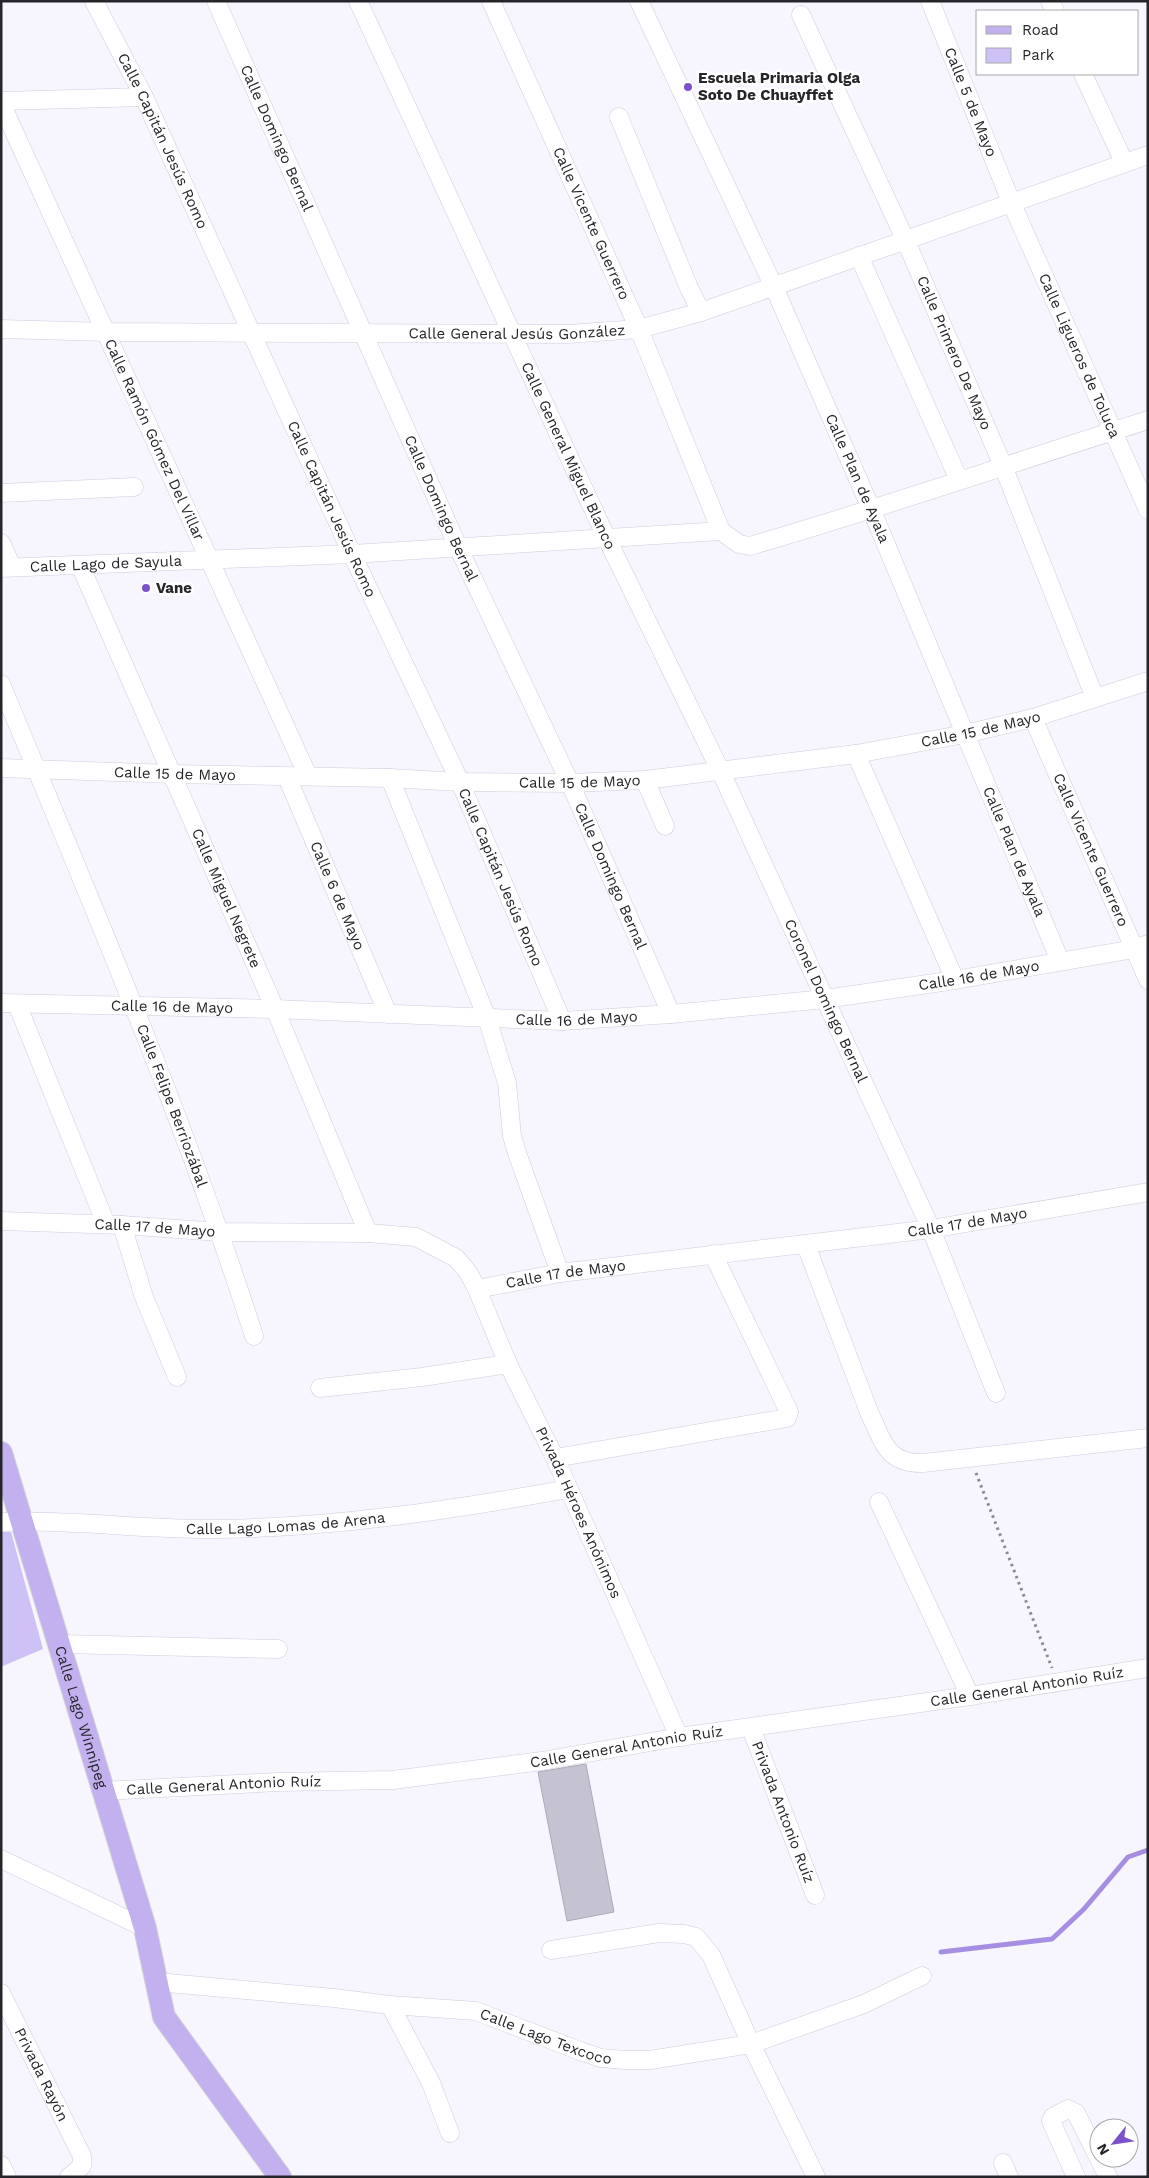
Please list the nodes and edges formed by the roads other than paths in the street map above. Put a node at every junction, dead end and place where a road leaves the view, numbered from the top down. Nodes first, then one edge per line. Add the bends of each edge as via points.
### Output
1 (94, 1) edge
2 (216, 1) edge
3 (358, 1) edge
4 (491, 1) edge
5 (639, 1) edge
6 (930, 1) edge
7 (801, 15) dead end
8 (1083, 75) edge
9 (144, 97) junction
10 (1, 102) edge
11 (619, 118) dead end
12 (1148, 155) edge
13 (1124, 162) junction
14 (1011, 202) junction
15 (905, 239) junction
16 (858, 256) junction
17 (774, 287) junction
18 (701, 312) junction
19 (1, 329) edge
20 (639, 330) junction
21 (107, 332) junction
22 (250, 332) junction
23 (362, 332) junction
24 (511, 333) junction
25 (1148, 420) edge
26 (1113, 431) junction
27 (1003, 466) junction
28 (959, 480) junction
29 (134, 487) dead end
30 (1, 493) edge
31 (1148, 510) edge
32 (872, 511) junction
33 (721, 531) junction
34 (607, 539) junction
35 (1, 543) edge
36 (458, 547) junction
37 (352, 554) junction
38 (210, 560) junction
39 (80, 565) junction
40 (6, 568) edge
41 (1148, 681) edge
42 (1, 684) edge
43 (1095, 698) junction
44 (1033, 718) junction
45 (965, 734) junction
46 (856, 754) junction
47 (1, 768) edge
48 (36, 769) junction
49 (721, 772) junction
50 (173, 774) junction
51 (308, 776) junction
52 (287, 777) junction
53 (390, 778) junction
54 (645, 780) junction
55 (460, 782) junction
56 (570, 783) junction
57 (666, 826) dead end
58 (1141, 946) edge
59 (1060, 961) junction
60 (955, 980) junction
61 (1148, 980) edge
62 (826, 998) junction
63 (9, 1004) edge
64 (133, 1005) junction
65 (275, 1009) junction
66 (388, 1014) junction
67 (671, 1014) junction
68 (487, 1018) junction
69 (562, 1021) junction
70 (1148, 1192) edge
71 (1, 1221) edge
72 (114, 1224) junction
73 (931, 1228) junction
74 (220, 1232) junction
75 (368, 1233) junction
76 (806, 1245) junction
77 (713, 1254) junction
78 (560, 1274) junction
79 (477, 1289) junction
80 (254, 1336) dead end
81 (508, 1364) junction
82 (177, 1378) dead end
83 (320, 1388) dead end
84 (996, 1393) dead end
85 (1148, 1438) edge
86 (1, 1453) edge
87 (555, 1458) junction
88 (568, 1489) junction
89 (879, 1502) dead end
90 (11, 1522) edge
91 (60, 1644) junction
92 (278, 1649) dead end
93 (1148, 1668) edge
94 (970, 1696) junction
95 (751, 1728) junction
96 (679, 1737) junction
97 (103, 1791) junction
98 (1, 1859) edge
99 (815, 1895) dead end
100 (145, 1928) junction
101 (551, 1950) dead end
102 (922, 1976) dead end
103 (157, 1982) junction
104 (4, 2005) edge
105 (390, 2005) junction
106 (751, 2044) junction
107 (450, 2133) dead end
108 (69, 2177) edge
109 (280, 2177) edge
110 (816, 2177) edge
111 (1076, 2177) edge
112 (1108, 2177) edge

1 - 9 street, Calle Capitán Jesús Romo
2 - 23 street, Calle Domingo Bernal
3 - 24 street, Calle General Miguel Blanco
4 - 20 street, Calle Vicente Guerrero
5 - 17 street, Calle Plan de Ayala
6 - 14 street, Calle 5 de Mayo
7 - 15 street, Calle Primero De Mayo
8 - 13 street
9 - 10 street
9 - 22 street, Calle Capitán Jesús Romo
10 - 21 street, Calle Ramón Gómez Del Villar
11 - 18 street
12 - 13 street, Calle General Jesús González
13 - 14 street, Calle General Jesús González
14 - 15 street, Calle General Jesús González
14 - 26 street, Calle Ligueros de Toluca
15 - 16 street, Calle General Jesús González
15 - 27 street, Calle Primero De Mayo
16 - 17 street, Calle General Jesús González
16 - 28 street
17 - 18 street, Calle General Jesús González
17 - 32 street, Calle Plan de Ayala
18 - 20 street, Calle General Jesús González
19 - 21 street, Calle General Jesús González
20 - 24 street, Calle General Jesús González via 577,334
20 - 33 street, Calle Vicente Guerrero
21 - 22 street, Calle General Jesús González
21 - 38 street, Calle Ramón Gómez Del Villar
22 - 23 street, Calle General Jesús González
22 - 37 street, Calle Capitán Jesús Romo
23 - 24 street, Calle General Jesús González
23 - 36 street, Calle Domingo Bernal
24 - 34 street, Calle General Miguel Blanco
25 - 26 street
26 - 27 street
26 - 31 street, Calle Ligueros de Toluca
27 - 28 street
27 - 43 street, Calle Primero De Mayo
28 - 32 street
29 - 30 street
32 - 33 street via 750,546 739,544
32 - 45 street, Calle Plan de Ayala
33 - 34 street, Calle Lago de Sayula
34 - 36 street, Calle Lago de Sayula
34 - 49 street, Calle General Miguel Blanco
35 - 40 street
36 - 37 street, Calle Lago de Sayula
36 - 56 street, Calle Domingo Bernal
37 - 38 street, Calle Lago de Sayula
37 - 55 street, Calle Capitán Jesús Romo
38 - 39 street, Calle Lago de Sayula
38 - 51 street, Calle Ramón Gómez Del Villar
39 - 40 street, Calle Lago de Sayula
39 - 50 street, Calle Miguel Negrete
41 - 43 street, Calle 15 de Mayo
42 - 48 street, Calle Felipe Berriozábal
43 - 44 street, Calle 15 de Mayo
44 - 45 street, Calle 15 de Mayo
44 - 58 street, Calle Vicente Guerrero
45 - 46 street, Calle 15 de Mayo
45 - 59 street, Calle Plan de Ayala
46 - 49 street, Calle 15 de Mayo
46 - 60 street
47 - 48 street, Calle 15 de Mayo
48 - 50 street, Calle 15 de Mayo
48 - 64 street, Calle Felipe Berriozábal
49 - 54 street, Calle 15 de Mayo
49 - 62 street, Coronel Domingo Bernal
50 - 52 street, Calle 15 de Mayo
50 - 65 street, Calle Miguel Negrete
51 - 52 street, Calle 15 de Mayo
51 - 53 street, Calle 15 de Mayo
52 - 66 street, Calle 6 de Mayo
53 - 55 street, Calle 15 de Mayo
53 - 68 street
54 - 56 street, Calle 15 de Mayo
54 - 57 street
55 - 56 street, Calle 15 de Mayo
55 - 69 street, Calle Capitán Jesús Romo
56 - 67 street, Calle Domingo Bernal
58 - 59 street, Calle 16 de Mayo
58 - 61 street, Calle Vicente Guerrero
59 - 60 street, Calle 16 de Mayo
60 - 62 street, Calle 16 de Mayo
62 - 67 street, Calle 16 de Mayo
62 - 73 street, Coronel Domingo Bernal
63 - 64 street, Calle 16 de Mayo
63 - 72 street
64 - 65 street, Calle 16 de Mayo
64 - 74 street, Calle Felipe Berriozábal
65 - 66 street, Calle 16 de Mayo
65 - 75 street, Calle Miguel Negrete
66 - 68 street, Calle 16 de Mayo
67 - 69 street, Calle 16 de Mayo
68 - 69 street, Calle 16 de Mayo
68 - 78 street via 507,1083 512,1136
70 - 73 street, Calle 17 de Mayo
71 - 72 street, Calle 17 de Mayo
72 - 74 street, Calle 17 de Mayo
72 - 82 street
73 - 76 street, Calle 17 de Mayo
73 - 84 street, Coronel Domingo Bernal
74 - 75 street, Calle 17 de Mayo
74 - 80 street, Calle Felipe Berriozábal
75 - 79 street, Calle 17 de Mayo via 416,1237 441,1248 456,1258
76 - 77 street, Calle 17 de Mayo
76 - 85 street via 869,1412 892,1455 908,1463 970,1459
77 - 78 street, Calle 17 de Mayo
77 - 87 street via 788,1412 784,1420
78 - 79 street, Calle 17 de Mayo
79 - 81 street, Privada Héroes Anónimos
81 - 83 street
81 - 87 street, Privada Héroes Anónimos
86 - 90 main road, Calle Lago Winnipeg
87 - 88 street, Privada Héroes Anónimos
88 - 90 street, Calle Lago Lomas de Arena via 418,1513 298,1525 213,1529
88 - 96 street, Privada Héroes Anónimos
89 - 94 street
90 - 91 main road, Calle Lago Winnipeg
91 - 92 street
91 - 97 main road, Calle Lago Winnipeg
93 - 94 street, Calle General Antonio Ruíz
94 - 95 street, Calle General Antonio Ruíz
95 - 96 street, Calle General Antonio Ruíz
95 - 99 street, Privada Antonio Ruíz
96 - 97 street, Calle General Antonio Ruíz via 542,1761 393,1780
97 - 100 main road, Calle Lago Winnipeg
98 - 100 street
100 - 103 main road, Calle Lago Winnipeg
101 - 106 street via 658,1933 696,1937 711,1955
102 - 106 street, Calle Lago Texcoco via 864,2004
103 - 105 street, Calle Lago Texcoco
103 - 109 main road, Calle Lago Winnipeg via 164,2017 172,2030
104 - 108 street, Privada Rayón via 82,2156 82,2166
105 - 106 street, Calle Lago Texcoco via 476,2011 602,2058 650,2060
105 - 107 street via 431,2083
106 - 110 street
111 - 112 street via 1051,2121 1068,2109 1076,2113

